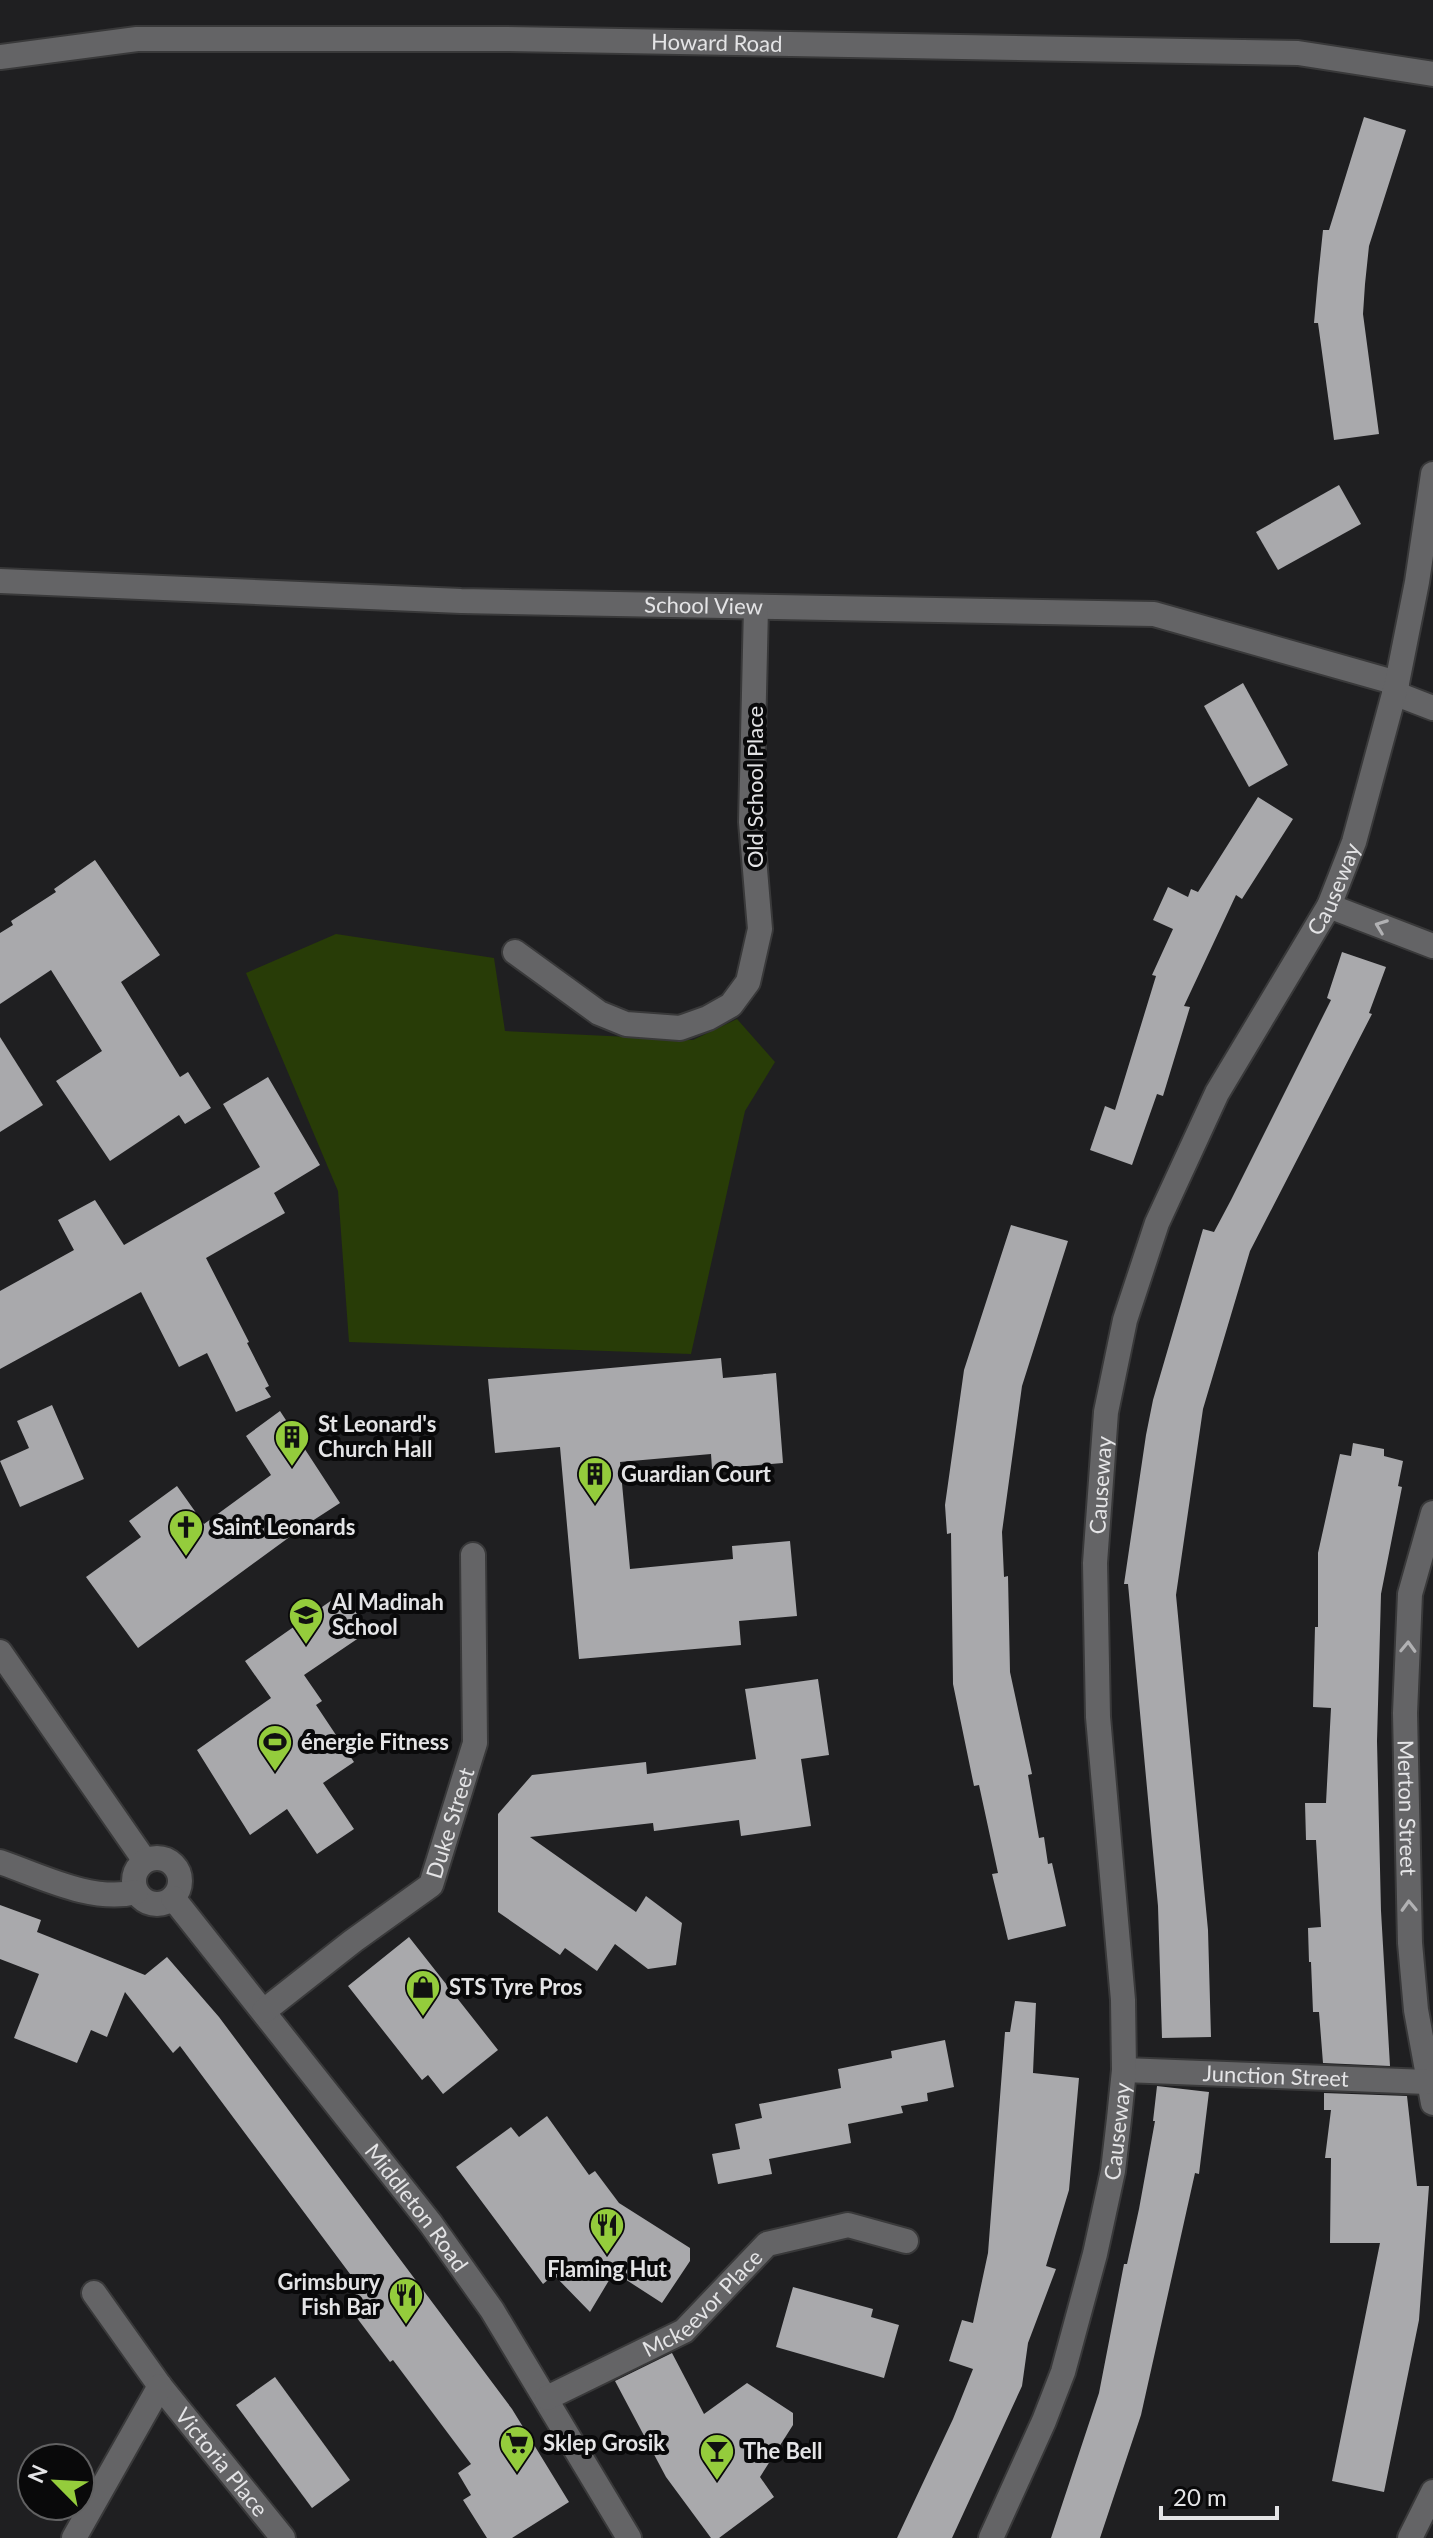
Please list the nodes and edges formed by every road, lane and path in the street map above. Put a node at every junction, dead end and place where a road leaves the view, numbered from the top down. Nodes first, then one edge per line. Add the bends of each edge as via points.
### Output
1 (0, 57) edge
2 (1433, 74) edge
3 (1433, 474) edge
4 (0, 581) edge
5 (756, 607) junction
6 (1395, 688) junction
7 (1433, 708) edge
8 (1329, 906) junction
9 (1433, 946) edge
10 (515, 952) dead end
11 (1433, 1513) edge
12 (473, 1555) dead end
13 (0, 1652) edge
14 (145, 1861) junction
15 (0, 1862) edge
16 (136, 1892) junction
17 (173, 1898) junction
18 (264, 2011) junction
19 (1124, 2070) junction
20 (1430, 2092) edge
21 (906, 2241) dead end
22 (94, 2293) dead end
23 (160, 2386) junction
24 (547, 2398) junction
25 (1433, 2492) edge
26 (74, 2538) edge
27 (283, 2538) edge
28 (629, 2538) edge
29 (991, 2538) edge
30 (1410, 2538) edge

1 - 2 street, Howard Road via 137,39 508,39 1298,53
3 - 6 street, Causeway
4 - 5 street, School View via 461,601
5 - 6 street, School View via 1154,614
5 - 10 street, Old School Place via 751,822 760,929 748,982 731,1005 680,1028 626,1024 599,1013
6 - 7 street, School View
6 - 8 street, Causeway via 1354,842
9 -> 8 street
8 - 19 street, Causeway via 1217,1093 1157,1223 1125,1320 1106,1412 1095,1563 1098,1717
20 -> 11 street, Merton Street via 1410,1943 1405,1713 1410,1594
12 - 18 street, Duke Street via 475,1743 431,1885
13 - 14 street
14 - 16 street via 135,1873
14 - 17 street via 161,1858 177,1869 180,1888
15 - 16 street via 89,1891
16 - 17 street via 156,1905
17 - 18 street, Middleton Road
18 - 24 street, Middleton Road via 431,2224
19 - 20 street, Junction Street
19 - 29 street, Causeway via 1113,2171 1078,2320 1044,2421
21 - 24 street, Mckeevor Place via 848,2225 767,2244 684,2331
22 - 23 street, Victoria Place
23 - 26 street, Victoria Place
23 - 27 street, Victoria Place
24 - 28 street, Middleton Road
25 - 30 street

